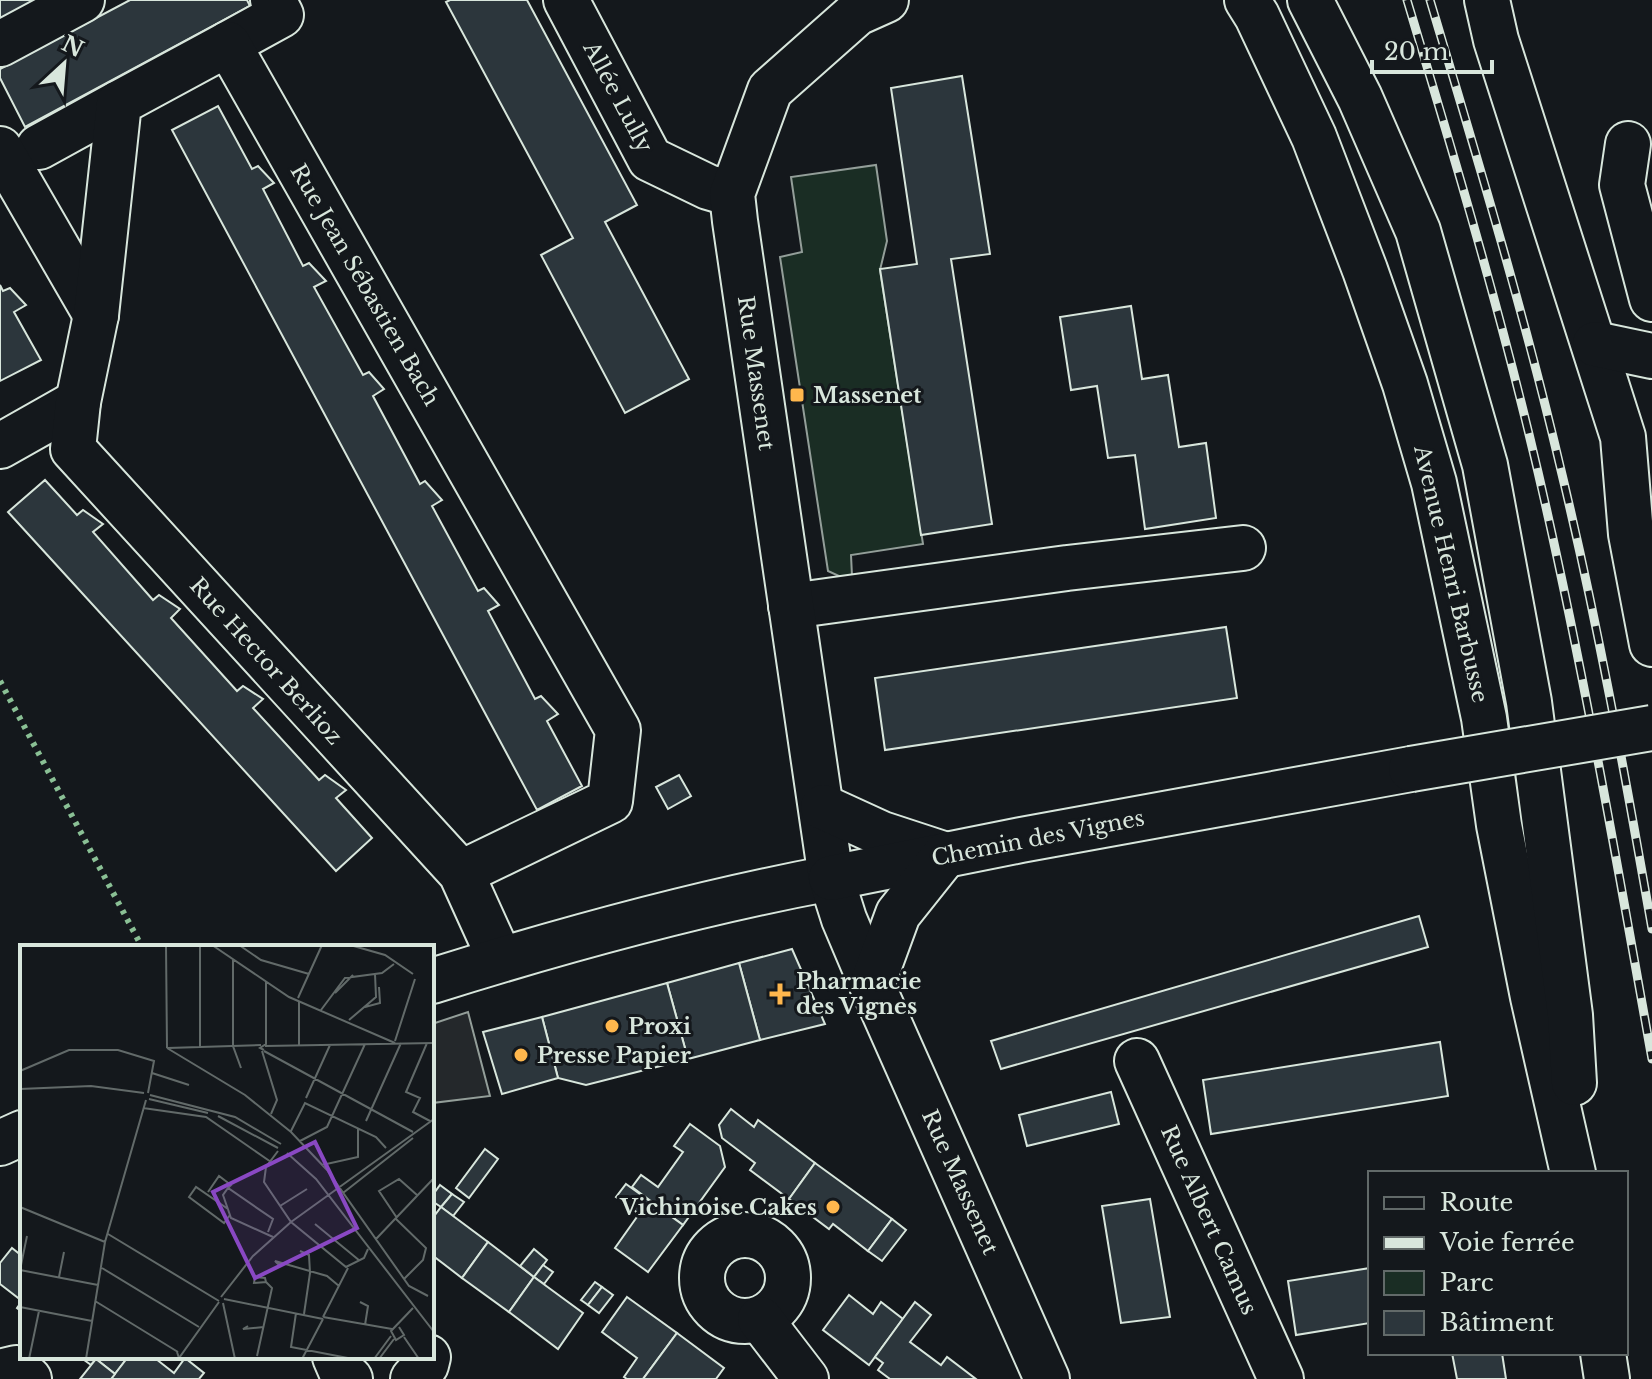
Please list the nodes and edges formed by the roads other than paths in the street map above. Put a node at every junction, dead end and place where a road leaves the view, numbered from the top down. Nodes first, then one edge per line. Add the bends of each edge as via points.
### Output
1 (82, 0) edge
2 (273, 0) edge
3 (566, 0) edge
4 (886, 0) edge
5 (1247, 0) edge
6 (1310, 0) edge
7 (1487, 0) edge
8 (0, 44) edge
9 (228, 44) junction
10 (119, 103) junction
11 (1628, 144) dead end
12 (20, 148) edge
13 (732, 194) junction
14 (1652, 299) edge
15 (96, 315) junction
16 (1595, 344) junction
17 (1652, 356) edge
18 (78, 402) junction
19 (0, 446) edge
20 (1243, 548) dead end
21 (791, 606) junction
22 (1652, 644) edge
23 (1652, 728) edge
24 (823, 807) junction
25 (945, 855) junction
26 (461, 873) junction
27 (831, 878) junction
28 (500, 959) junction
29 (434, 980) edge
30 (872, 985) junction
31 (1137, 1061) dead end
32 (20, 1134) edge
33 (0, 1143) edge
34 (1573, 1171) edge
35 (1579, 1171) edge
36 (760, 1319) dead end
37 (1603, 1355) edge
38 (336, 1359) edge
39 (428, 1359) edge
40 (0, 1372) edge
41 (29, 1379) edge
42 (350, 1379) edge
43 (413, 1379) edge
44 (806, 1379) edge
45 (1047, 1379) edge
46 (1281, 1379) edge
47 (1607, 1379) edge

1 - 8 street
2 - 9 street via 281,15
3 - 13 street, Allée Lully via 650,159
4 - 13 street, Rue Massenet via 857,13 770,90
5 - 34 street, Avenue Henri Barbusse via 1320,152 1405,384 1434,483 1484,718 1527,966
6 - 35 street via 1418,231 1485,465 1529,702 1570,1015
7 - 16 street
9 - 10 street
9 - 26 street, Rue Jean Sébastien Bach via 618,730 610,801
10 - 12 street
10 - 15 street
11 - 14 street via 1622,185
12 - 15 street
13 - 21 street, Rue Massenet
15 - 18 street
16 - 17 street
16 - 22 street via 1623,437 1631,534
18 - 19 street
18 - 26 street, Rue Hector Berlioz via 73,449
20 - 21 street
21 - 24 street, Rue Massenet
23 - 25 street, Chemin des Vignes, bridge
24 - 25 street
24 - 27 street, Rue Massenet
25 - 27 street, Chemin des Vignes
25 - 30 street via 898,914
26 - 28 street, Rue Hector Berlioz
27 - 28 street, Chemin des Vignes via 761,891
27 - 30 street, Rue Massenet
28 - 29 street, Chemin des Vignes
30 - 45 street, Rue Massenet
31 - 46 street, Rue Albert Camus
32 - 33 street
36 - 44 street
37 - 47 street
38 - 42 street
39 - 43 street
40 - 41 street via 16,1368

